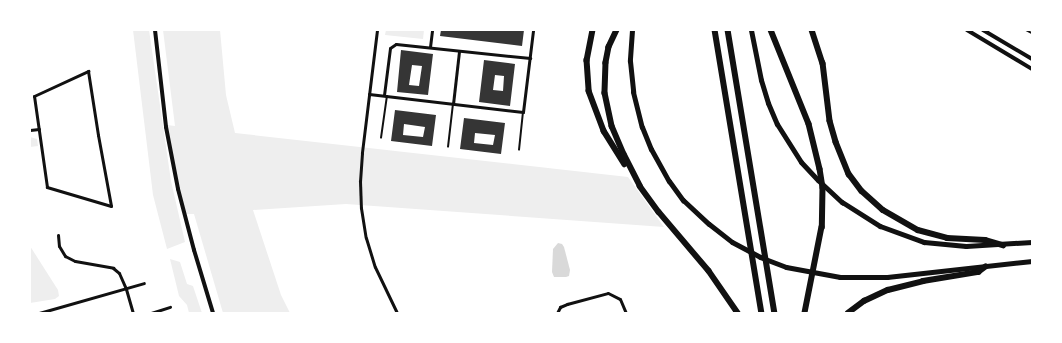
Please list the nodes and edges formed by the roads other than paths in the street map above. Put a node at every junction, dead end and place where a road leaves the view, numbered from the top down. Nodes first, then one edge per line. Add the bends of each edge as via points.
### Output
1 (155, 30) edge
2 (377, 30) edge
3 (432, 30) edge
4 (533, 30) edge
5 (593, 30) edge
6 (617, 30) edge
7 (632, 30) edge
8 (715, 30) edge
9 (728, 30) edge
10 (751, 30) edge
11 (771, 30) edge
12 (812, 30) edge
13 (967, 30) edge
14 (983, 30) edge
15 (1026, 30) edge
16 (1032, 33) edge
17 (430, 47) junction
18 (459, 51) junction
19 (530, 58) junction
20 (1032, 59) edge
21 (1032, 69) edge
22 (369, 94) junction
23 (385, 95) junction
24 (453, 104) junction
25 (523, 112) junction
26 (39, 129) junction
27 (30, 130) edge
28 (381, 138) dead end
29 (448, 147) dead end
30 (519, 150) dead end
31 (634, 177) junction
32 (58, 235) dead end
33 (1032, 242) edge
34 (1003, 245) junction
35 (1032, 261) edge
36 (985, 267) junction
37 (144, 283) dead end
38 (126, 289) junction
39 (170, 307) dead end
40 (39, 313) edge
41 (133, 313) edge
42 (151, 313) edge
43 (213, 313) edge
44 (397, 313) edge
45 (557, 313) edge
46 (626, 313) edge
47 (738, 313) edge
48 (762, 313) edge
49 (775, 313) edge
50 (806, 313) edge
51 (848, 313) edge

1 - 43 main road via 163,106 177,181
2 - 22 street
3 - 17 street
4 - 19 street
5 - 31 highway via 587,60 591,98 604,131
6 - 31 highway via 606,63 605,93 612,126
7 - 36 highway via 630,61 633,92 650,149 668,181 683,200 732,242 786,267 827,276 881,277
8 - 48 highway
9 - 49 highway
10 - 34 highway via 761,80 772,113 788,144 829,191 870,221 912,238 957,246
11 - 50 highway via 809,124 820,169 823,195 822,227
12 - 34 highway via 823,63 836,142 847,169 862,191 883,210 918,230 947,238 985,240
13 - 21 main road
14 - 20 main road
15 - 16 lane
17 - 18 street
17 - 23 street via 394,44 390,48
18 - 19 street
18 - 24 street
19 - 25 street
22 - 23 street
22 - 44 street via 360,181 361,208 366,238 375,267
23 - 24 street
23 - 28 lane
24 - 25 street
24 - 29 lane
25 - 30 lane
26 - 26 street via 34,96 88,71 111,206 47,187
26 - 27 street
31 - 47 highway via 659,212 713,276
32 - 38 street via 59,246 65,256 75,261 113,268 121,277
33 - 34 highway
35 - 36 highway
36 - 51 highway via 978,272 888,290 866,300
37 - 38 street
38 - 40 street
38 - 41 street
39 - 42 street
45 - 46 street via 567,304 608,293 620,299

